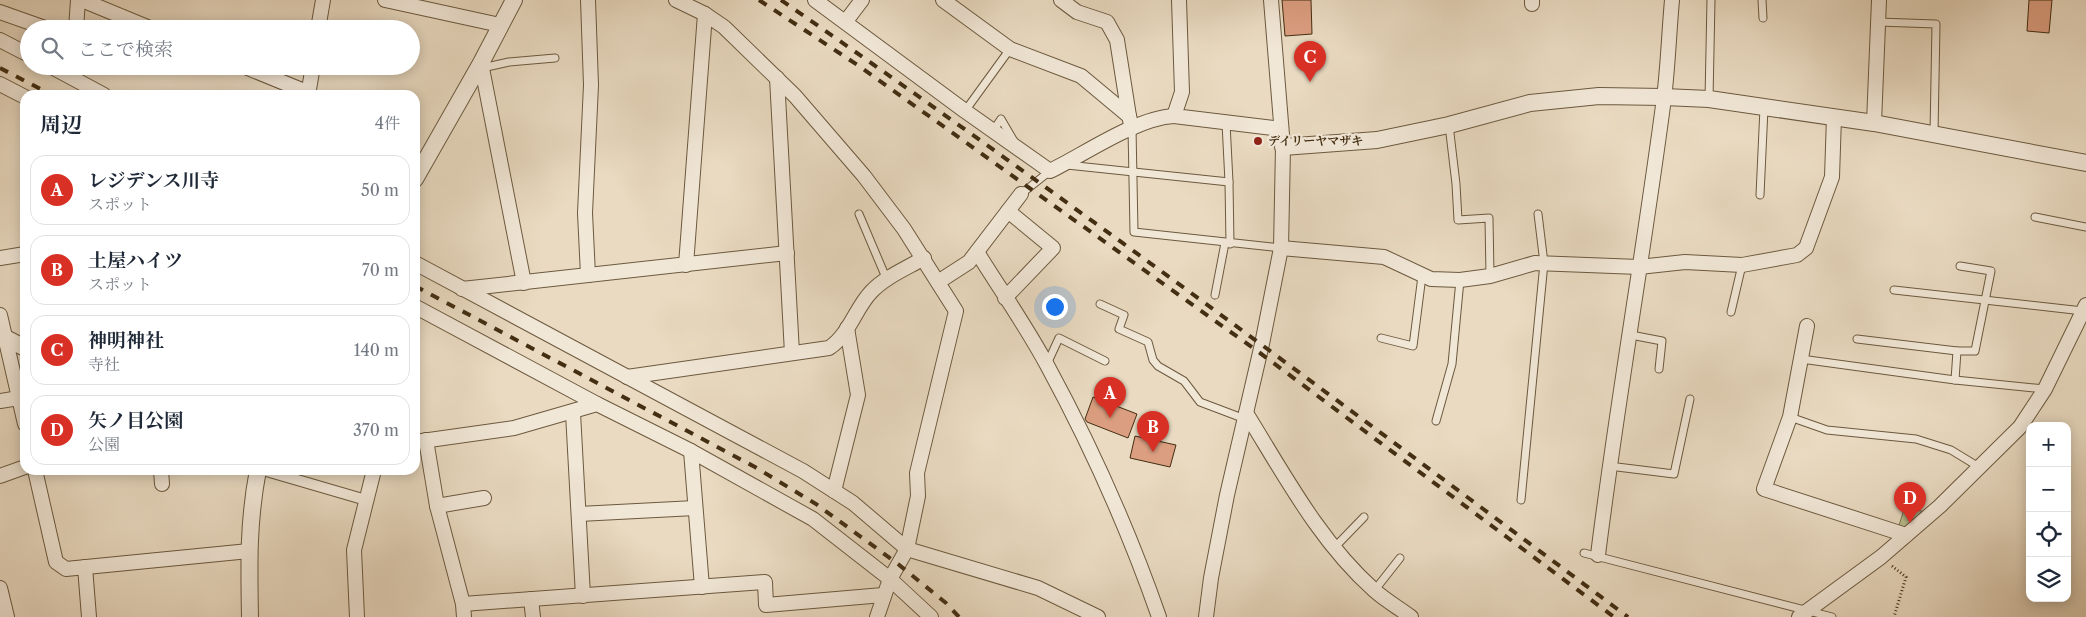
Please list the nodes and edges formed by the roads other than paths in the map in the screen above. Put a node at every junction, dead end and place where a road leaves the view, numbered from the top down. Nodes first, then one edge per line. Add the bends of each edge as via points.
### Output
1 (78, 0) edge
2 (82, 0) edge
3 (322, 0) edge
4 (385, 0) edge
5 (514, 0) edge
6 (588, 0) edge
7 (676, 0) edge
8 (699, 0) edge
9 (815, 0) edge
10 (862, 0) edge
11 (943, 0) edge
12 (1062, 0) edge
13 (1179, 0) edge
14 (1271, 0) edge
15 (1672, 0) edge
16 (1710, 0) edge
17 (1762, 0) edge
18 (1879, 0) edge
19 (411, 3) edge
20 (0, 12) edge
21 (705, 14) junction
22 (1763, 18) dead end
23 (23, 20) edge
24 (77, 20) edge
25 (130, 20) edge
26 (319, 20) edge
27 (846, 21) junction
28 (1878, 22) junction
29 (500, 25) junction
30 (0, 40) edge
31 (1010, 49) junction
32 (20, 50) edge
33 (556, 58) dead end
34 (482, 66) junction
35 (79, 75) edge
36 (264, 75) edge
37 (311, 75) edge
38 (777, 78) junction
39 (0, 84) edge
40 (98, 90) edge
41 (299, 90) edge
42 (309, 90) edge
43 (20, 95) edge
44 (1664, 97) junction
45 (1709, 99) junction
46 (1764, 108) junction
47 (965, 111) junction
48 (1174, 116) junction
49 (1834, 117) junction
50 (1130, 122) junction
51 (1226, 123) junction
52 (1874, 123) junction
53 (1449, 125) junction
54 (1281, 129) junction
55 (1934, 134) junction
56 (1283, 147) junction
57 (2086, 163) edge
58 (1056, 168) junction
59 (420, 171) edge
60 (1132, 172) junction
61 (1229, 182) junction
62 (1021, 194) joint
63 (1760, 195) dead end
64 (1008, 211) junction
65 (859, 214) dead end
66 (1538, 214) dead end
67 (2035, 217) dead end
68 (2086, 226) edge
69 (1227, 243) junction
70 (1280, 248) junction
71 (977, 252) junction
72 (787, 253) junction
73 (20, 255) edge
74 (0, 258) edge
75 (924, 258) junction
76 (1544, 263) junction
77 (686, 265) junction
78 (1742, 265) junction
79 (420, 266) edge
80 (1960, 266) dead end
81 (1638, 267) junction
82 (588, 275) junction
83 (1422, 276) junction
84 (1490, 276) junction
85 (887, 280) junction
86 (1460, 280) junction
87 (524, 282) junction
88 (938, 282) junction
89 (462, 289) junction
90 (1894, 290) dead end
91 (1215, 295) dead end
92 (1005, 298) junction
93 (1984, 301) junction
94 (1100, 304) dead end
95 (2084, 308) edge
96 (420, 311) edge
97 (1731, 312) dead end
98 (0, 315) edge
99 (1807, 326) dead end
100 (847, 328) junction
101 (1630, 335) junction
102 (3, 337) edge
103 (1380, 338) dead end
104 (1857, 339) dead end
105 (20, 346) edge
106 (1957, 351) junction
107 (792, 353) junction
108 (1801, 359) junction
109 (1105, 361) dead end
110 (1046, 364) junction
111 (1659, 369) dead end
112 (627, 378) junction
113 (1955, 380) junction
114 (2045, 390) junction
115 (19, 398) junction
116 (1690, 399) dead end
117 (0, 401) edge
118 (20, 402) edge
119 (597, 404) junction
120 (573, 413) junction
121 (1245, 416) junction
122 (1790, 417) junction
123 (1436, 421) dead end
124 (420, 441) edge
125 (691, 451) junction
126 (1609, 466) junction
127 (1979, 468) junction
128 (20, 469) edge
129 (37, 475) edge
130 (257, 475) edge
131 (280, 475) edge
132 (373, 475) edge
133 (0, 476) edge
134 (834, 491) junction
135 (484, 498) dead end
136 (366, 500) junction
137 (1521, 500) dead end
138 (437, 506) junction
139 (695, 508) junction
140 (579, 514) junction
141 (1364, 517) dead end
142 (1906, 535) junction
143 (1334, 548) junction
144 (907, 549) junction
145 (248, 551) junction
146 (1584, 553) dead end
147 (1598, 555) junction
148 (1400, 558) dead end
149 (85, 567) junction
150 (890, 579) junction
151 (702, 587) junction
152 (0, 588) edge
153 (1374, 591) junction
154 (883, 595) junction
155 (583, 596) junction
156 (531, 599) junction
157 (463, 611) edge
158 (1804, 614) edge
159 (7, 617) edge
160 (89, 617) edge
161 (250, 617) edge
162 (357, 617) edge
163 (532, 617) edge
164 (877, 617) edge
165 (931, 617) edge
166 (1098, 617) edge
167 (1159, 617) edge
168 (1206, 617) edge
169 (1411, 617) edge
170 (1832, 617) edge

1 - 24 street
2 - 25 street
3 - 26 street
4 - 19 street
5 - 29 street
6 - 82 street via 591,85 585,213
7 - 21 street
8 - 21 street
9 - 27 street
10 - 27 street
11 - 31 street
12 - 50 street via 1077,12 1108,22 1117,40
13 - 48 street via 1182,92
14 - 54 street
15 - 44 street
16 - 45 lane
17 - 22 lane
18 - 28 street
19 - 29 street
20 - 23 street
21 - 38 street via 724,27
21 - 77 street
27 - 47 street
28 - 52 street
28 - 55 lane via 1936,24
29 - 34 street
30 - 32 street
31 - 47 lane
31 - 50 street via 1081,76
33 - 34 lane
34 - 59 street
34 - 87 street
35 - 40 street
36 - 41 street
37 - 42 street
38 - 72 street
38 - 75 street via 864,176
39 - 43 street
44 - 45 street
44 - 53 street via 1599,96 1530,103
44 - 81 street
45 - 46 street
46 - 49 street
46 - 63 lane
47 - 58 street via 1018,148
48 - 50 street
48 - 51 street
49 - 52 street
49 - 78 street via 1834,168 1806,248 1797,254
50 - 58 street
50 - 60 lane
51 - 54 street
51 - 61 lane
52 - 55 street
53 - 56 street via 1377,140
53 - 84 lane via 1458,220 1489,218
54 - 56 street
55 - 57 street
56 - 70 street
58 - 60 lane
58 - 62 lane
60 - 61 lane
60 - 69 lane via 1134,232
61 - 69 lane
62 - 64 street
64 - 71 street
64 - 92 street via 1053,248
65 - 85 lane
66 - 76 lane
67 - 68 lane
69 - 70 lane
69 - 91 lane
70 - 83 street via 1384,257
70 - 121 street
71 - 88 street via 969,262
71 - 92 street
72 - 77 street
72 - 107 street
73 - 74 street
75 - 85 street
75 - 88 street
76 - 81 street
76 - 84 street
76 - 137 lane
77 - 82 street
78 - 81 street via 1685,262
78 - 97 lane
79 - 89 street
80 - 93 lane via 1991,270
81 - 101 street
82 - 87 street
83 - 86 street
83 - 103 lane via 1413,346
84 - 86 street
85 - 100 street via 871,292
86 - 123 lane via 1452,364
87 - 89 street
88 - 144 street via 956,311 917,473 918,496
89 - 112 street
90 - 93 lane
92 - 110 street
93 - 95 lane
93 - 106 lane via 1975,351
94 - 121 lane via 1124,315 1119,329 1148,342 1158,366 1184,380 1200,402
95 - 114 street
96 - 119 street
98 - 102 street
99 - 108 street
100 - 107 street via 838,342 829,348
100 - 134 street via 858,395
101 - 111 lane via 1662,342
101 - 126 street
102 - 105 street
102 - 115 street
104 - 106 lane
106 - 113 lane
107 - 112 street
108 - 113 lane
108 - 122 street
109 - 110 lane via 1059,338
110 - 167 street via 1109,491
112 - 134 street via 803,471
113 - 114 lane
114 - 127 street via 2020,427
115 - 117 street
115 - 118 street
116 - 126 lane via 1674,474
119 - 120 street
119 - 125 street
120 - 124 street via 514,428
120 - 140 street
121 - 143 street
121 - 168 street
122 - 127 lane via 1827,430 1916,440 1951,450
122 - 142 street via 1764,489
124 - 138 street
125 - 139 street
125 - 150 street via 813,519
126 - 147 street
127 - 142 street
128 - 133 street
129 - 149 street via 56,562 66,569
130 - 145 street via 251,504
131 - 136 street
132 - 136 street
134 - 144 street
135 - 138 street
136 - 162 street via 354,550
138 - 157 street
139 - 140 street
139 - 151 street
140 - 155 street
141 - 143 lane
142 - 158 street
143 - 153 street
144 - 150 street
144 - 166 street via 1038,588
145 - 149 street
145 - 161 street
146 - 147 lane
147 - 158 lane
148 - 153 lane
149 - 160 street
150 - 154 street
150 - 165 street
151 - 154 street via 765,582 766,605
151 - 155 street
152 - 159 street
153 - 169 street
154 - 164 street
155 - 156 street
156 - 157 street
156 - 163 street
158 - 170 lane

